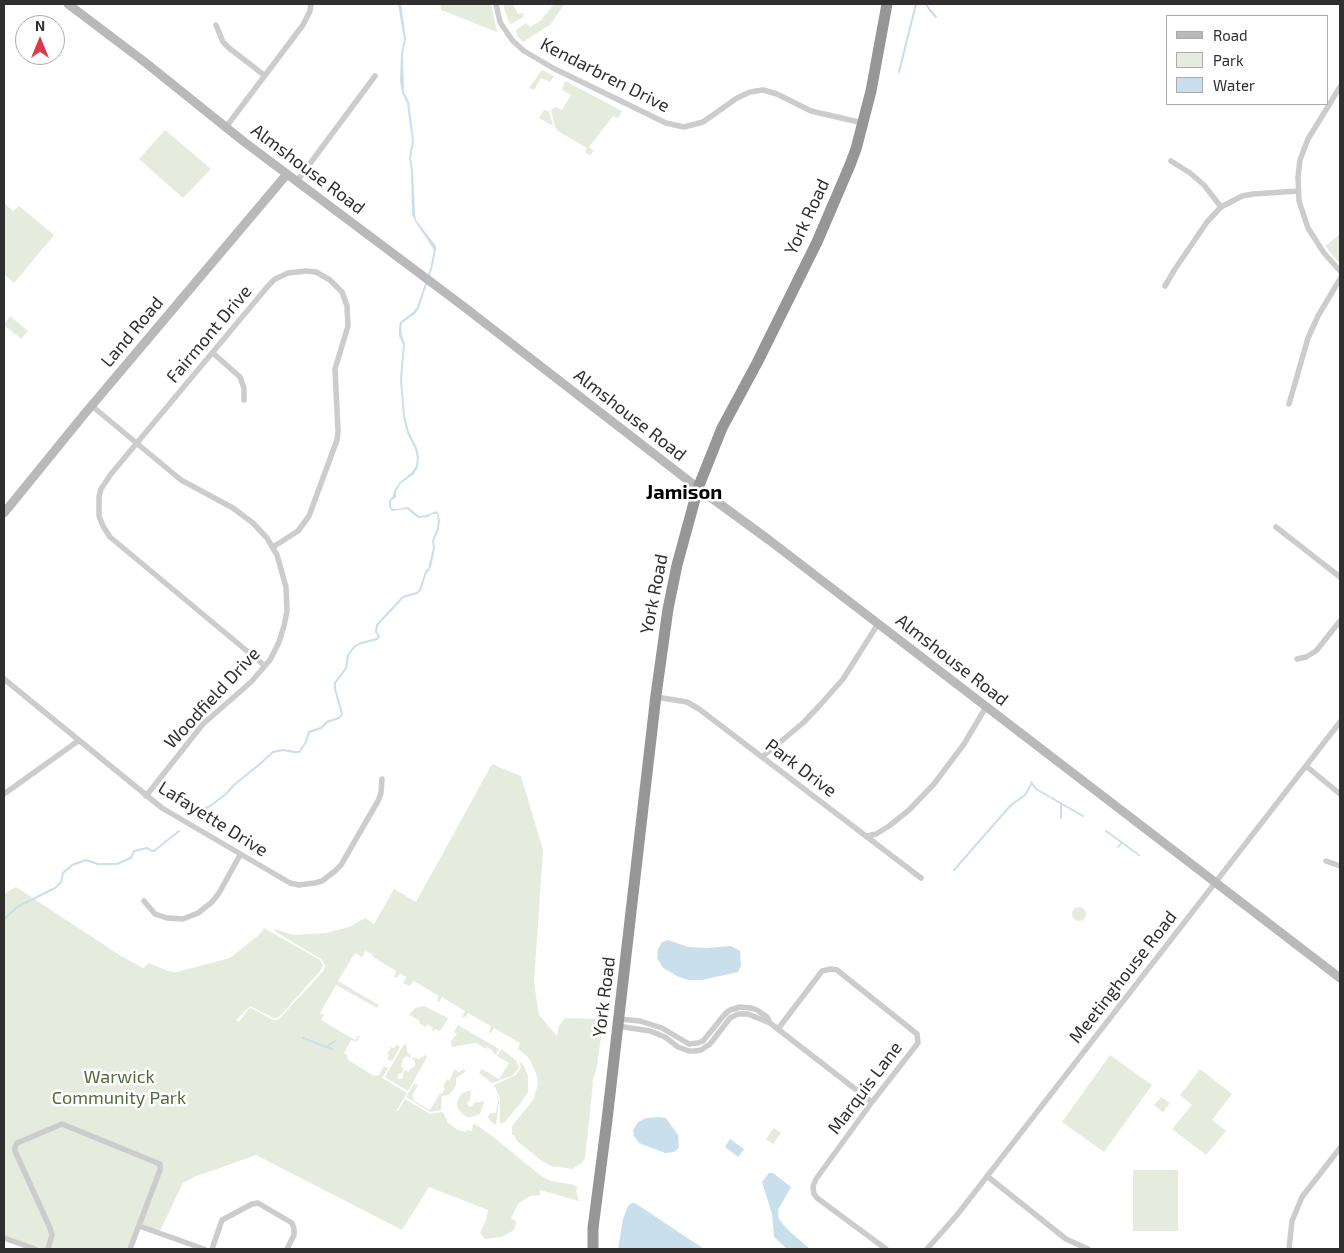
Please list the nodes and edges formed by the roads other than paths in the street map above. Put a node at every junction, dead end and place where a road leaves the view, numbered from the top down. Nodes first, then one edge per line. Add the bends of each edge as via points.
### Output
1 (68, 4) edge
2 (311, 4) edge
3 (496, 4) edge
4 (887, 4) edge
5 (216, 25) dead end
6 (264, 75) junction
7 (375, 76) dead end
8 (1340, 86) edge
9 (1331, 95) edge
10 (1326, 105) edge
11 (863, 124) junction
12 (226, 127) junction
13 (1171, 162) dead end
14 (287, 174) junction
15 (297, 181) junction
16 (1298, 191) junction
17 (1221, 207) junction
18 (1340, 271) edge
19 (1340, 279) edge
20 (1165, 286) dead end
21 (213, 353) junction
22 (244, 400) dead end
23 (1289, 404) dead end
24 (92, 406) junction
25 (136, 443) junction
26 (698, 488) junction
27 (4, 513) edge
28 (1276, 527) dead end
29 (272, 547) junction
30 (1340, 577) edge
31 (1340, 621) edge
32 (878, 624) junction
33 (1297, 659) dead end
34 (265, 666) junction
35 (4, 679) edge
36 (656, 697) junction
37 (986, 707) junction
38 (1340, 722) edge
39 (78, 740) junction
40 (762, 757) junction
41 (1306, 766) junction
42 (382, 779) dead end
43 (4, 794) edge
44 (1340, 794) edge
45 (146, 796) junction
46 (867, 836) junction
47 (240, 855) junction
48 (1326, 861) dead end
49 (1340, 866) edge
50 (921, 878) dead end
51 (1216, 883) junction
52 (144, 901) dead end
53 (1340, 978) edge
54 (618, 1023) junction
55 (778, 1029) junction
56 (872, 1102) junction
57 (1340, 1148) edge
58 (987, 1176) junction
59 (139, 1226) junction
60 (593, 1228) junction
61 (4, 1238) edge
62 (35, 1249) edge
63 (48, 1249) edge
64 (130, 1249) edge
65 (204, 1249) edge
66 (212, 1249) edge
67 (287, 1249) edge
68 (586, 1249) edge
69 (593, 1249) edge
70 (886, 1249) edge
71 (927, 1249) edge
72 (1088, 1249) edge
73 (1289, 1249) edge

1 - 12 main road, Almshouse Road
2 - 6 street via 303,25
3 - 11 street, Kendarbren Drive via 500,22 524,51 666,123 684,127 703,122 737,98 763,90 811,111
4 - 11 highway, York Road
5 - 6 street via 223,42
6 - 12 street
7 - 15 street
8 - 9 street
10 - 16 street via 1303,149
11 - 26 highway, York Road via 834,204 722,428
12 - 14 main road, Almshouse Road
13 - 17 street via 1204,185
14 - 15 main road, Almshouse Road
14 - 24 main road, Land Road
15 - 26 main road, Almshouse Road
16 - 17 street via 1242,196
16 - 18 street via 1308,228
17 - 20 street via 1207,222
19 - 23 street via 1308,338
21 - 22 street via 240,377
21 - 25 street, Fairmont Drive
21 - 29 street, Fairmont Drive via 268,286 288,272 306,270 322,275 337,285 345,298 349,320 335,369 337,440 309,516 295,534
24 - 25 street, Woodfield Drive
24 - 27 main road, Land Road
25 - 29 street, Woodfield Drive via 187,485 243,514
25 - 34 street, Fairmont Drive via 101,489 99,516 106,531
26 - 32 main road, Almshouse Road
26 - 36 highway, York Road via 676,565
28 - 30 street
29 - 34 street, Woodfield Drive via 285,579 287,611 279,642
31 - 33 street via 1316,651
32 - 37 main road, Almshouse Road
32 - 40 street via 827,698
34 - 45 street, Woodfield Drive via 203,724
35 - 39 street, Lafayette Drive
36 - 40 street, Park Drive via 691,704
36 - 54 highway, York Road
37 - 46 street via 934,784 890,826
37 - 51 main road, Almshouse Road
38 - 41 street, Meetinghouse Road
39 - 43 street
39 - 45 street, Lafayette Drive
40 - 46 street, Park Drive
41 - 44 street
41 - 51 street, Meetinghouse Road
42 - 47 street, Lafayette Drive via 378,801 341,865 322,881 299,885 290,883
45 - 47 street, Lafayette Drive
46 - 50 street, Park Drive
47 - 52 street via 216,897 198,913 183,918 167,918 155,914
48 - 49 street
51 - 53 main road, Almshouse Road
51 - 58 street, Meetinghouse Road
54 - 55 street via 640,1021 662,1028 689,1044 698,1043 725,1014 740,1007 756,1010
54 - 60 highway, York Road
55 - 56 street
55 - 56 street, Marquis Lane via 822,971 837,970 917,1034 918,1042
56 - 70 street, Marquis Lane via 813,1186 817,1198
57 - 73 street via 1302,1197 1292,1221
58 - 71 street, Meetinghouse Road
58 - 72 street via 1066,1239
59 - 63 street via 160,1164 62,1124 17,1143 15,1147 52,1235
59 - 64 street
59 - 65 street
60 - 68 highway, York Road
60 - 69 highway, York Road
61 - 62 street
66 - 67 street via 222,1220 258,1203 292,1223 294,1235

